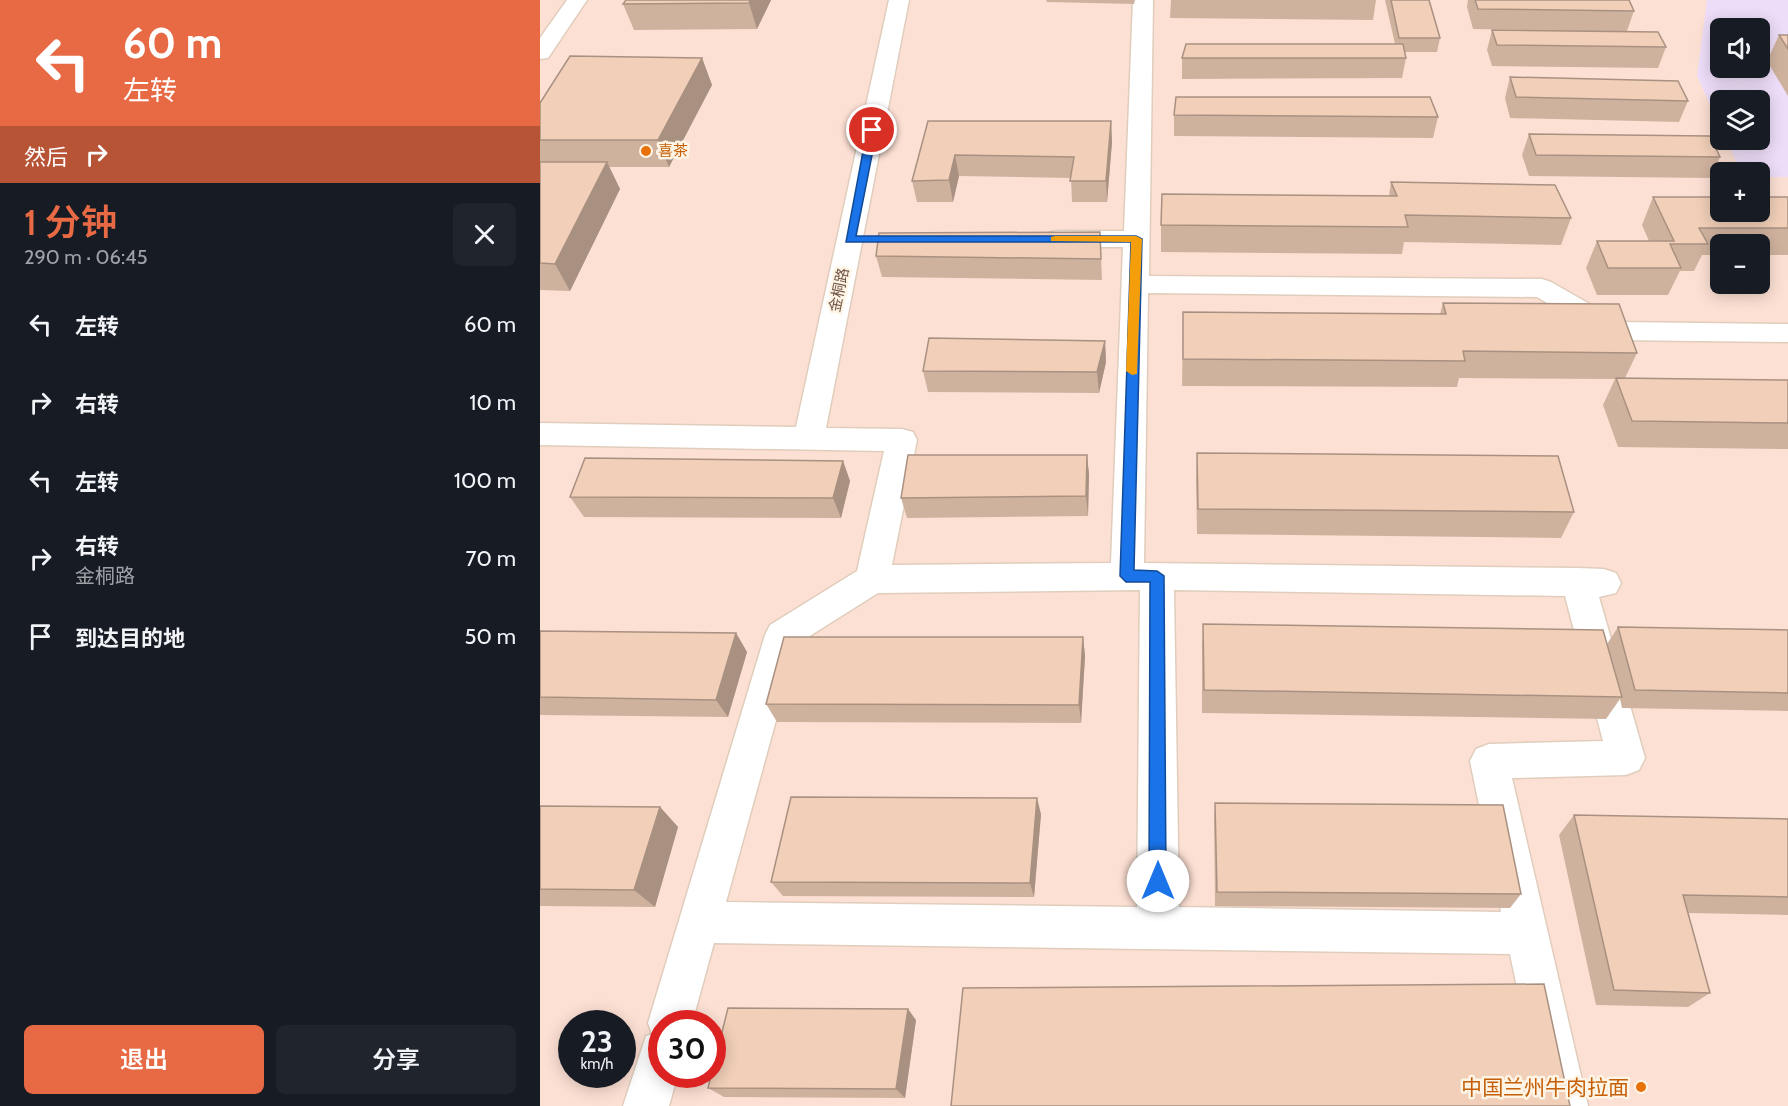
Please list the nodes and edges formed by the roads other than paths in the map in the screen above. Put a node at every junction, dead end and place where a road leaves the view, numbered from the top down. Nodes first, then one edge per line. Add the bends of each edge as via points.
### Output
1 (577, 0) edge
2 (899, 0) edge
3 (1143, 0) edge
4 (540, 53) edge
5 (1029, 239) edge
6 (1136, 239) junction
7 (1135, 284) junction
8 (1788, 333) edge
9 (540, 434) edge
10 (809, 438) junction
11 (1142, 576) junction
12 (872, 579) junction
13 (699, 922) junction
14 (1158, 928) junction
15 (1527, 933) junction
16 (674, 1010) edge
17 (651, 1088) edge
18 (646, 1106) edge
19 (1565, 1106) edge

1 - 4 street
2 - 10 street, 金桐路 via 862,239
3 - 6 street
5 - 6 street
6 - 7 street
7 - 8 street via 1542,288 1616,331
7 - 11 street
9 - 10 street
10 - 12 street via 903,440
11 - 12 street
11 - 14 street
11 - 15 street via 1591,583 1626,758 1489,761
12 - 13 street via 782,635
13 - 14 street
13 - 16 street
14 - 15 street
15 - 19 street
17 - 18 street

